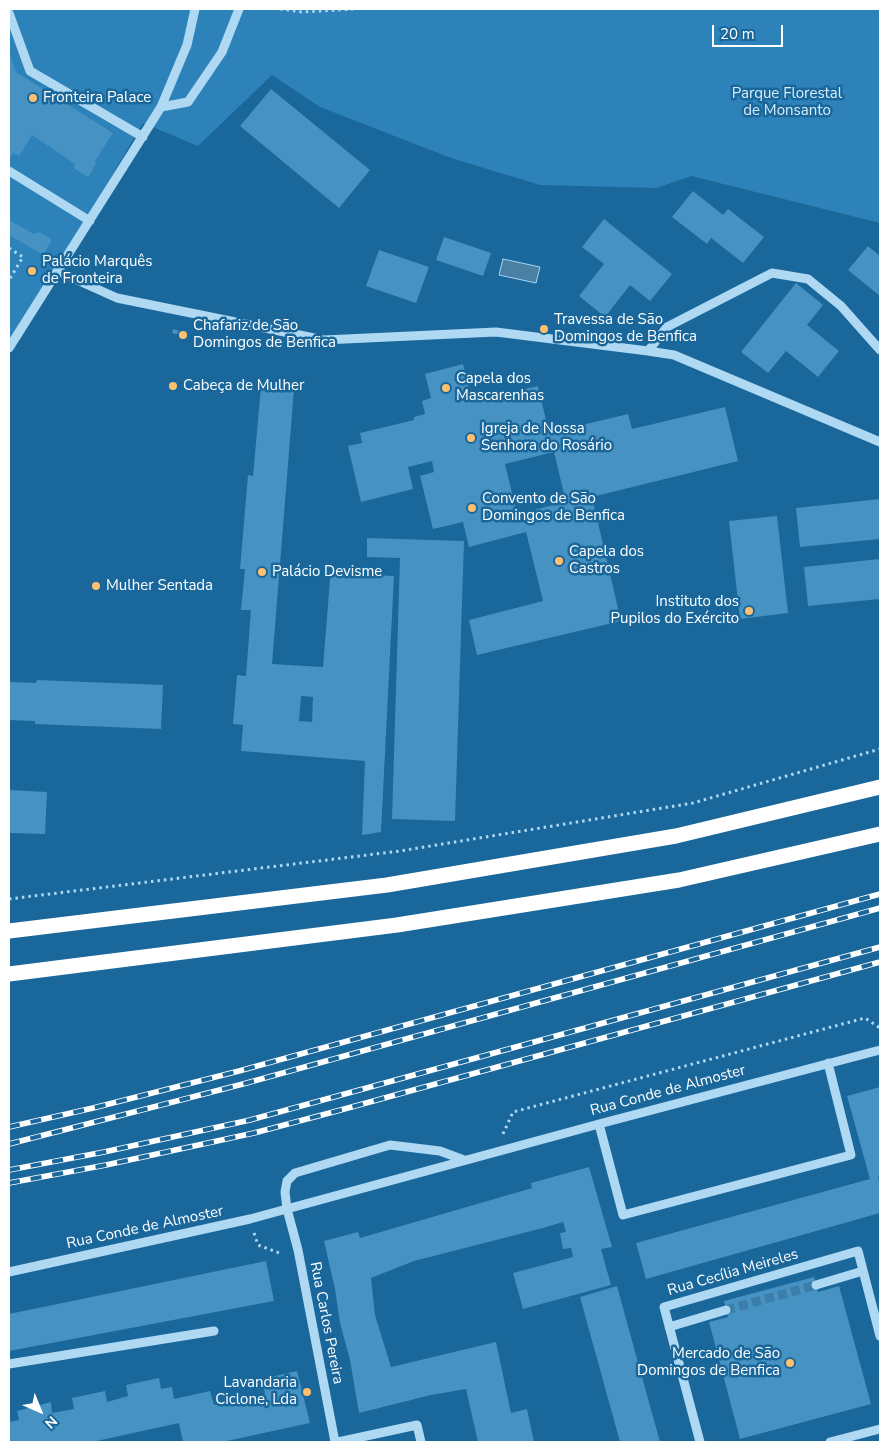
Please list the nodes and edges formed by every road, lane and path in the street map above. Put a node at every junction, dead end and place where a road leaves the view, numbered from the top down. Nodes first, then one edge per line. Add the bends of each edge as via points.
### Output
1 (195, 9) edge
2 (239, 9) edge
3 (280, 9) edge
4 (354, 9) edge
5 (9, 14) edge
6 (161, 106) junction
7 (143, 137) junction
8 (9, 172) edge
9 (90, 221) junction
10 (9, 248) edge
11 (57, 271) junction
12 (9, 280) edge
13 (9, 348) edge
14 (648, 350) junction
15 (880, 350) edge
16 (880, 442) edge
17 (880, 749) edge
18 (880, 787) edge
19 (880, 834) edge
20 (9, 899) edge
21 (9, 931) edge
22 (9, 974) edge
23 (880, 1050) edge
24 (828, 1063) junction
25 (599, 1124) junction
26 (464, 1160) junction
27 (287, 1209) junction
28 (250, 1219) junction
29 (298, 1250) junction
30 (863, 1271) junction
31 (9, 1272) edge
32 (816, 1285) tunnel mouth
33 (726, 1310) tunnel mouth
34 (669, 1327) junction
35 (214, 1331) dead end
36 (880, 1336) edge
37 (9, 1364) edge
38 (880, 1429) edge
39 (336, 1442) edge
40 (421, 1442) edge
41 (700, 1442) edge
42 (830, 1442) edge

1 - 6 street via 187,45
2 - 6 street via 222,52 188,102
3 - 4 path via 302,12
5 - 7 street via 30,71
6 - 7 street
7 - 9 street
8 - 9 street
9 - 11 street
10 - 12 path via 23,257
11 - 13 street
11 - 14 street via 117,298 324,340 496,332
14 - 15 street via 667,326 772,273 808,279 841,306
14 - 16 street via 674,355
17 - 20 path via 693,803 400,851
18 - 21 highway via 676,836 387,885
19 - 22 highway via 679,880 582,896 397,925
23 - 24 street, Rua Conde de Almoster
24 - 25 street, Rua Conde de Almoster
24 - 25 street via 851,1155 623,1215
25 - 26 street, Rua Conde de Almoster
26 - 27 street, Rua Conde de Almoster
26 - 27 street via 440,1150 390,1145 295,1172 285,1192
27 - 28 street, Rua Conde de Almoster
27 - 29 street, Rua Carlos Pereira
28 - 29 path via 258,1245 281,1255
28 - 31 street, Rua Conde de Almoster
29 - 39 street, Rua Carlos Pereira
30 - 32 street
30 - 34 street, Rua Cecília Meireles via 858,1251 664,1307
30 - 36 street, Rua Cecília Meireles
33 - 34 street
34 - 41 street, Rua Cecília Meireles
35 - 37 street
38 - 42 street
39 - 40 street via 417,1425

